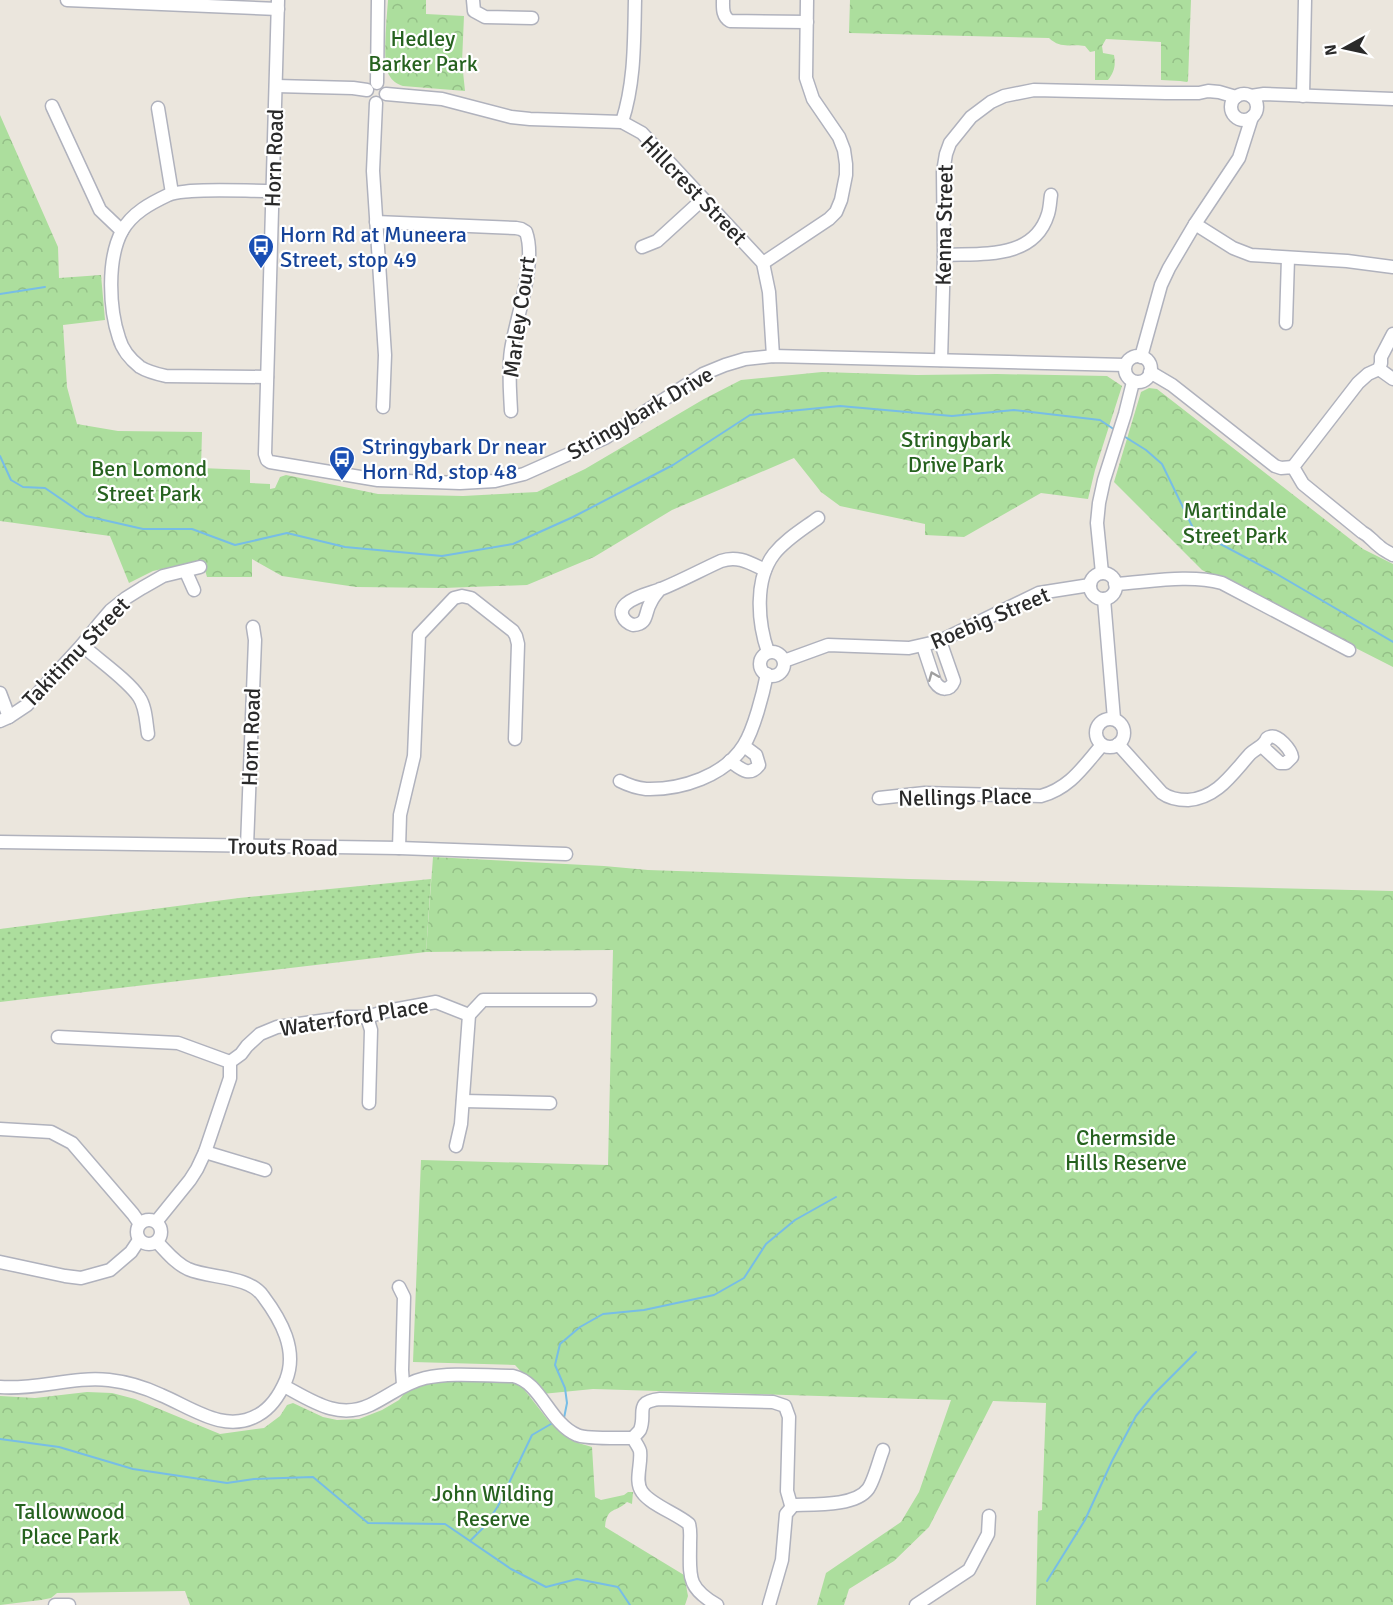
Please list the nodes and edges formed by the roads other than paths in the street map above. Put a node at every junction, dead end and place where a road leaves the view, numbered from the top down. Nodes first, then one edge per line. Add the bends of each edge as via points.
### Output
1 (67, 0) edge
2 (80, 0) edge
3 (378, 0) edge
4 (473, 0) edge
5 (635, 0) edge
6 (723, 0) edge
7 (807, 0) edge
8 (1305, 0) edge
9 (176, 2) edge
10 (278, 4) edge
11 (532, 18) dead end
12 (807, 22) junction
13 (276, 86) junction
14 (372, 87) junction
15 (1199, 93) junction
16 (386, 94) junction
17 (1303, 96) junction
18 (1393, 99) edge
19 (376, 103) junction
20 (52, 106) dead end
21 (158, 108) dead end
22 (1246, 110) junction
23 (622, 122) junction
24 (273, 191) junction
25 (172, 193) junction
26 (1051, 195) dead end
27 (704, 200) junction
28 (376, 222) junction
29 (1195, 224) junction
30 (122, 231) junction
31 (642, 247) dead end
32 (944, 255) junction
33 (1288, 258) junction
34 (763, 263) junction
35 (1393, 267) edge
36 (1286, 323) dead end
37 (1393, 334) edge
38 (774, 356) junction
39 (1141, 357) junction
40 (941, 360) junction
41 (1125, 364) junction
42 (1379, 369) junction
43 (1150, 372) junction
44 (267, 377) junction
45 (1393, 379) edge
46 (1134, 382) junction
47 (383, 407) dead end
48 (511, 411) dead end
49 (267, 460) joint
50 (1293, 467) junction
51 (818, 518) dead end
52 (1393, 555) edge
53 (200, 567) dead end
54 (765, 570) junction
55 (186, 572) junction
56 (1102, 573) junction
57 (1115, 584) junction
58 (1090, 585) junction
59 (660, 589) dead end
60 (194, 590) dead end
61 (1104, 599) junction
62 (253, 627) dead end
63 (940, 641) junction
64 (82, 645) junction
65 (923, 646) junction
66 (1349, 650) dead end
67 (768, 652) junction
68 (784, 661) junction
69 (767, 674) junction
70 (0, 693) edge
71 (4, 719) edge
72 (1114, 719) junction
73 (148, 734) dead end
74 (515, 739) dead end
75 (1118, 744) junction
76 (1264, 744) dead end
77 (1102, 745) junction
78 (744, 746) junction
79 (730, 761) junction
80 (620, 781) dead end
81 (879, 798) dead end
82 (0, 842) edge
83 (247, 846) junction
84 (399, 848) junction
85 (566, 854) dead end
86 (590, 1000) dead end
87 (469, 1015) junction
88 (367, 1017) junction
89 (58, 1036) dead end
90 (230, 1062) junction
91 (463, 1101) junction
92 (369, 1103) dead end
93 (550, 1103) dead end
94 (0, 1129) edge
95 (456, 1146) dead end
96 (205, 1152) junction
97 (265, 1170) dead end
98 (156, 1222) junction
99 (140, 1224) junction
100 (139, 1240) junction
101 (157, 1242) junction
102 (0, 1262) edge
103 (399, 1287) dead end
104 (403, 1385) junction
105 (284, 1386) junction
106 (0, 1387) edge
107 (633, 1438) junction
108 (883, 1449) dead end
109 (791, 1505) junction
110 (989, 1516) dead end
111 (55, 1605) edge
112 (69, 1605) edge
113 (717, 1605) edge
114 (768, 1605) edge
115 (916, 1605) edge

1 - 2 street
2 - 9 street
3 - 14 street
4 - 11 street via 474,11 485,16
5 - 23 street via 633,73
6 - 12 street via 725,16 730,21
7 - 12 street
8 - 17 street
9 - 10 street
10 - 13 street, Horn Road
12 - 34 street via 806,78 813,99 844,150 844,186 836,212 829,219
13 - 14 street
13 - 24 street, Horn Road
14 - 16 street via 385,88
14 - 19 street via 369,98
15 - 22 street, Kenna Street
15 - 22 street, Kenna Street via 1219,92 1236,97 1232,103
15 - 32 street, Kenna Street via 1034,90 991,102 971,117 946,154 942,183
16 - 19 street via 382,102
16 - 23 street, Hillcrest Street via 442,99 511,117
17 - 18 street
17 - 22 street via 1264,94
19 - 28 street
20 - 30 street via 100,210
21 - 25 street
22 - 29 street via 1239,158
23 - 27 street, Hillcrest Street via 642,133
24 - 25 street
24 - 44 street, Horn Road
25 - 30 street via 132,217
26 - 32 street via 1043,225 1019,247 999,253
27 - 31 street via 657,241
27 - 34 street, Hillcrest Street
28 - 47 street via 385,355
28 - 48 street, Marley Court via 516,228 526,232 530,249 511,351
29 - 33 street via 1251,255
29 - 39 street via 1161,285
30 - 44 street via 111,272 114,312 119,340 140,367 166,376
32 - 40 street, Kenna Street
33 - 35 street
33 - 36 street
34 - 38 street, Hillcrest Street
37 - 42 street
38 - 40 street, Stringybark Drive
38 - 49 street, Stringybark Drive via 745,359 704,374 605,438 524,474 495,482 378,480
39 - 41 street, Stringybark Drive via 1133,357
39 - 43 street via 1150,364
40 - 41 street, Stringybark Drive
41 - 46 street via 1127,377
42 - 45 street
42 - 50 street via 1358,383
43 - 46 street via 1142,382
43 - 50 street via 1275,466
44 - 49 street, Horn Road
46 - 56 street via 1099,503
50 - 52 street via 1303,484
51 - 54 street via 781,547
53 - 55 street, Takitimu Street
54 - 59 street via 729,558
54 - 67 street via 761,617
55 - 60 street
55 - 64 street, Takitimu Street via 163,576 126,598
56 - 57 street
56 - 58 street
57 - 61 street via 1113,594
57 - 66 street via 1208,579
58 - 61 street via 1093,593
58 - 63 street, Roebig Street via 1039,593
61 - 72 street
62 - 83 street, Horn Road
63 - 65 street, Roebig Street
63 -> 65 street via 954,681 948,688 938,687 935,682
64 - 71 street, Takitimu Street via 27,705
64 - 73 street via 140,698
65 - 68 street, Roebig Street via 828,645
67 - 68 street via 776,652
67 - 69 street via 761,661
68 - 69 street, Roebig Street via 780,673
69 - 78 street
70 - 71 street
72 - 75 street via 1123,728
72 - 77 street via 1105,719 1096,729 1096,738
74 - 84 street via 516,636 471,598 454,598 418,635 414,756 400,815
75 - 76 street via 1168,798 1186,800 1212,794
75 - 77 street
77 - 81 street, Nellings Place via 1069,782 1041,796 925,793
78 - 79 street
78 - 79 street via 756,755 756,769 741,770
79 - 80 street via 710,775 672,786 644,789
82 - 83 street, Trouts Road
83 - 84 street, Trouts Road
84 - 85 street, Trouts Road
86 - 87 street via 483,1000
87 - 88 street, Waterford Place via 436,1002
87 - 91 street
88 - 90 street, Waterford Place via 278,1027 260,1034
88 - 92 street via 371,1030
89 - 90 street via 178,1043
90 - 96 street via 230,1078
91 - 93 street
91 - 95 street
94 - 99 street via 51,1132 72,1143
96 - 97 street
96 - 98 street via 190,1180
98 - 99 street via 146,1220
98 - 101 street via 162,1232
99 - 100 street
100 - 101 street via 150,1245
100 - 102 street via 110,1270 81,1278
101 - 105 street via 186,1268 243,1282 262,1294 290,1345
103 - 104 street via 404,1297
104 - 105 street via 369,1406 349,1411 326,1408
104 - 107 street via 440,1375 519,1377 531,1385 555,1418 578,1436
105 - 106 street via 261,1413 231,1423 213,1419 144,1388 107,1380
107 - 109 street via 640,1429 644,1404 649,1400 780,1403 789,1417 787,1491
107 - 113 street via 640,1450 641,1490 689,1524 692,1581 702,1595
108 - 109 street via 867,1490 855,1498 839,1503
109 - 114 street via 786,1514 782,1560
110 - 115 street via 988,1534 969,1570
111 - 112 street

